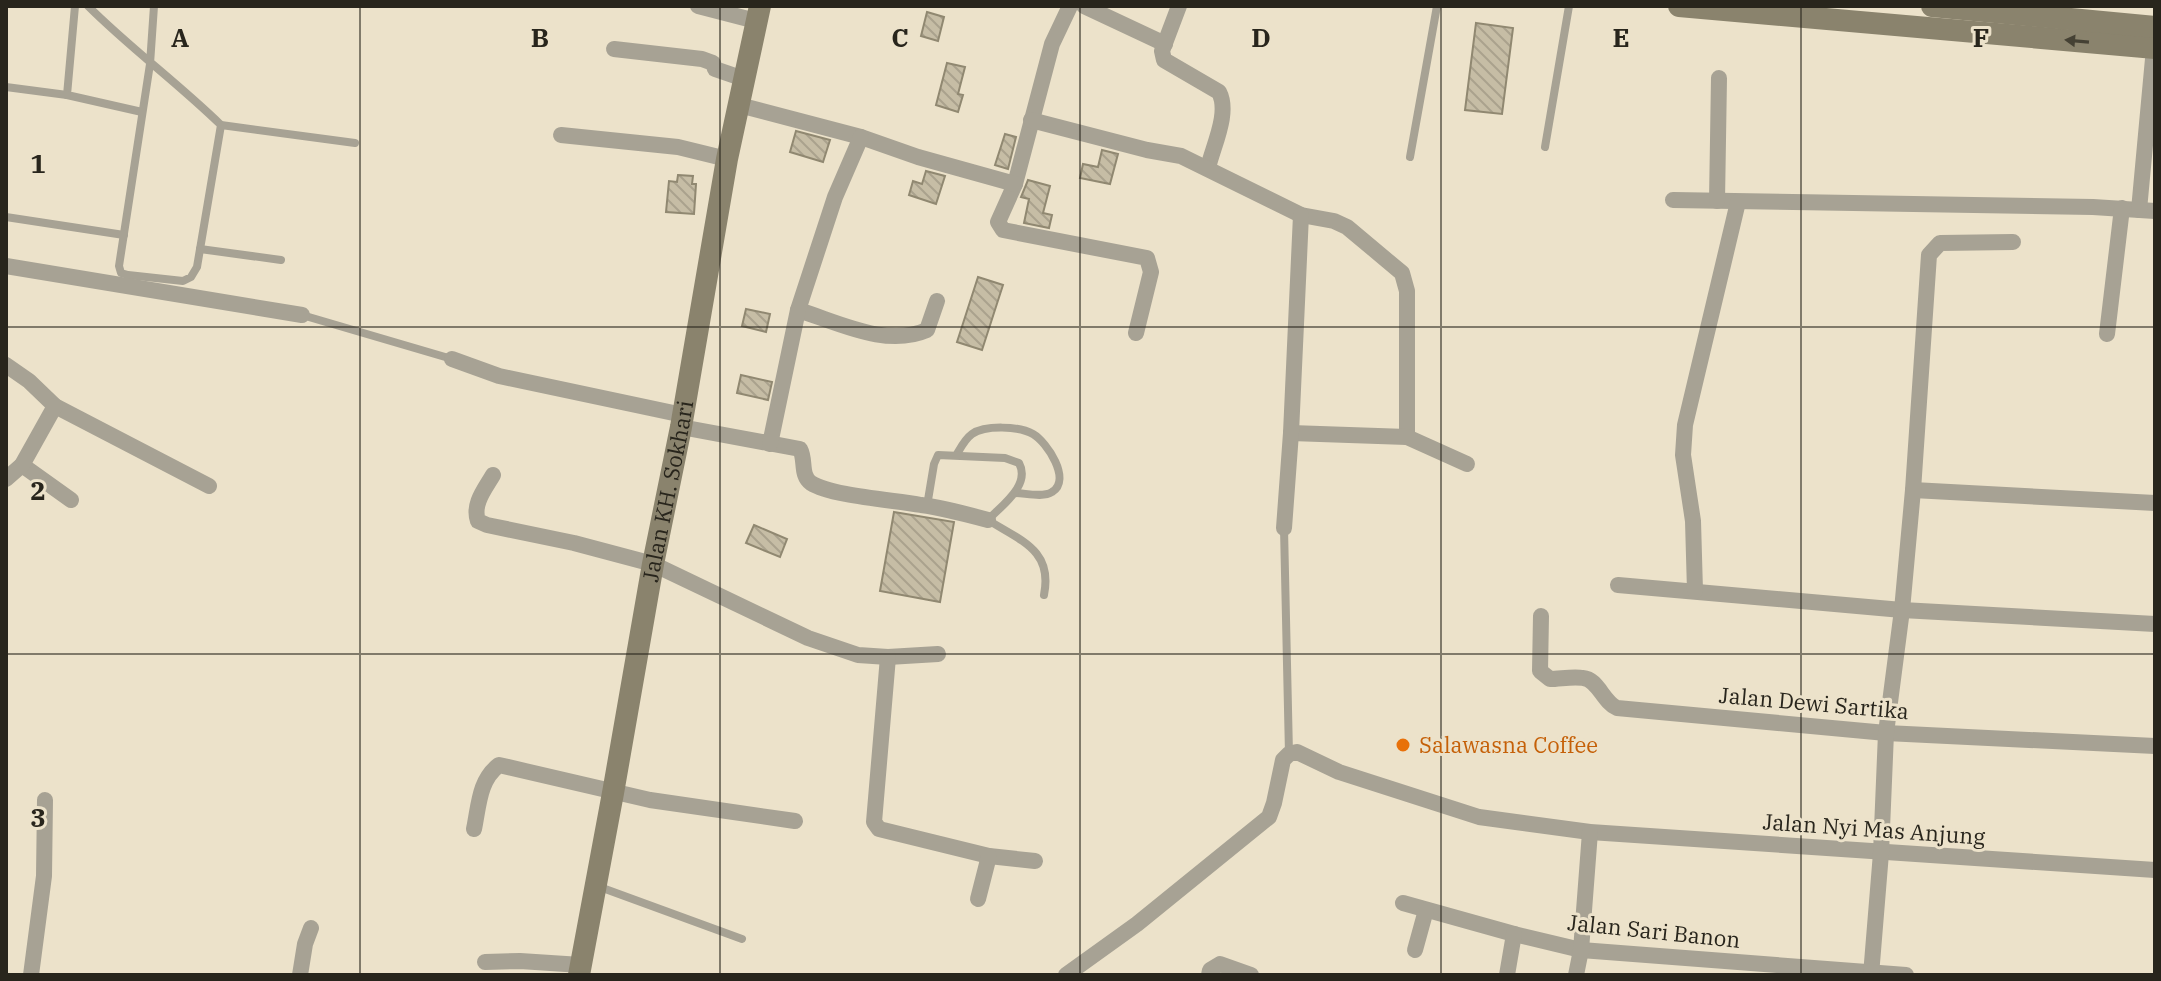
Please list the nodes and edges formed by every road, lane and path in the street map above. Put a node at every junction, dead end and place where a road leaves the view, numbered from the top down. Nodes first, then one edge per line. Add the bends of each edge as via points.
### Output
1 (75, 6) edge
2 (88, 6) edge
3 (154, 6) edge
4 (698, 6) edge
5 (1070, 6) edge
6 (1084, 6) edge
7 (1179, 6) edge
8 (1437, 6) edge
9 (1569, 6) edge
10 (1679, 6) edge
11 (1932, 6) edge
12 (2078, 12) edge
13 (758, 14) edge
14 (2155, 27) edge
15 (1165, 44) junction
16 (2154, 48) edge
17 (614, 49) dead end
18 (150, 64) junction
19 (1719, 78) dead end
20 (744, 79) junction
21 (6, 87) edge
22 (67, 95) junction
23 (739, 105) junction
24 (142, 112) junction
25 (1031, 120) junction
26 (221, 125) junction
27 (561, 135) dead end
28 (861, 137) junction
29 (355, 143) dead end
30 (1545, 147) dead end
31 (1410, 157) dead end
32 (727, 159) junction
33 (1208, 168) junction
34 (1015, 184) junction
35 (1673, 200) dead end
36 (1717, 201) junction
37 (1738, 202) junction
38 (2122, 208) junction
39 (2147, 210) edge
40 (1301, 215) junction
41 (6, 217) edge
42 (124, 235) junction
43 (2013, 242) dead end
44 (200, 249) junction
45 (281, 260) dead end
46 (6, 266) edge
47 (937, 301) dead end
48 (798, 310) junction
49 (302, 315) joint
50 (1136, 333) dead end
51 (2107, 334) dead end
52 (452, 359) joint
53 (6, 365) edge
54 (55, 406) junction
55 (682, 421) junction
56 (1291, 433) junction
57 (1407, 437) junction
58 (770, 444) junction
59 (957, 454) junction
60 (1467, 464) dead end
61 (22, 465) junction
62 (493, 475) dead end
63 (6, 479) edge
64 (209, 486) dead end
65 (1913, 490) junction
66 (1015, 493) junction
67 (71, 500) dead end
68 (2155, 503) edge
69 (927, 506) junction
70 (988, 520) junction
71 (1284, 528) joint
72 (653, 564) junction
73 (1618, 585) dead end
74 (1695, 591) junction
75 (1044, 595) dead end
76 (1902, 610) junction
77 (1541, 616) dead end
78 (2155, 624) edge
79 (938, 654) dead end
80 (888, 657) junction
81 (1886, 733) junction
82 (2155, 746) edge
83 (1289, 754) junction
84 (613, 793) junction
85 (45, 800) dead end
86 (795, 821) dead end
87 (474, 829) dead end
88 (1590, 832) junction
89 (1881, 853) junction
90 (989, 856) junction
91 (1035, 861) dead end
92 (2155, 870) edge
93 (596, 886) junction
94 (978, 899) dead end
95 (1403, 903) dead end
96 (1426, 910) junction
97 (311, 928) dead end
98 (1514, 934) junction
99 (742, 939) dead end
100 (1415, 950) dead end
101 (1581, 950) junction
102 (485, 962) dead end
103 (580, 970) edge
104 (1871, 974) edge
105 (31, 975) edge
106 (300, 975) edge
107 (1066, 975) edge
108 (1209, 975) edge
109 (1251, 975) edge
110 (1507, 975) edge
111 (1576, 975) edge
112 (1906, 975) edge

1 - 22 lane
2 - 18 lane
3 - 18 lane
4 - 13 street
5 - 25 street via 1052,44
6 - 15 street
7 - 15 street
8 - 31 lane
9 - 30 lane
16 -> 10 street
11 - 12 street
12 - 14 street
13 - 20 street, Jalan KH. Sokhari
15 - 33 street via 1164,60 1222,98
16 - 39 street
17 - 20 street via 702,59
18 - 24 lane
18 - 26 lane
19 - 36 street
20 - 23 street, Jalan KH. Sokhari
21 - 22 lane
22 - 24 lane
23 - 28 street
23 - 32 street, Jalan KH. Sokhari
24 - 42 lane
25 - 33 street via 1168,152
25 - 34 street
26 - 29 lane
26 - 44 lane
27 - 32 street via 678,147
28 - 34 street
28 - 48 street
32 - 55 street, Jalan KH. Sokhari
33 - 40 street
34 - 50 street via 999,217 1003,230 1147,258 1151,272
35 - 36 street
36 - 37 street
37 - 38 street
37 - 74 street via 1685,425
38 - 39 street
38 - 51 street
40 - 56 street
40 - 57 street via 1347,227 1402,273 1407,291
41 - 42 lane
42 - 44 lane via 119,266 128,275 183,281 197,267
43 - 65 street via 1940,243 1929,255
44 - 45 lane
46 - 49 street
47 - 48 street via 927,330 911,337 890,338
48 - 58 street
49 - 52 lane
52 - 55 street via 499,376
53 - 54 street
54 - 61 street
54 - 64 street
55 - 58 street
55 - 72 street, Jalan KH. Sokhari
56 - 57 street
56 - 71 street
57 - 60 street
58 - 69 street via 800,449 809,482 825,489
59 - 66 lane via 1019,463 1023,474
59 - 66 lane via 974,432 1007,429 1033,434 1055,458 1057,488 1043,495
59 - 69 lane via 938,455
61 - 63 street
61 - 67 street
62 - 72 street via 477,503 478,521
65 - 68 street
65 - 76 street
66 - 70 lane
69 - 70 street
70 - 75 lane via 1044,564
71 - 83 lane
72 - 80 street via 808,638 858,655
72 - 84 street, Jalan KH. Sokhari
73 - 74 street
74 - 76 street
76 - 78 street
76 - 81 street
77 - 81 street, Jalan Dewi Sartika via 1540,671 1550,679 1585,677 1617,708
79 - 80 street
80 - 90 street via 874,822 879,829
81 - 82 street, Jalan Dewi Sartika
81 - 89 street
83 - 88 street, Jalan Nyi Mas Anjung via 1297,752 1339,772 1479,817
83 - 107 street via 1280,768 1269,817
84 - 86 street
84 - 87 street via 499,765 484,782
84 - 93 street, Jalan KH. Sokhari
85 - 105 street via 44,876
88 - 89 street, Jalan Nyi Mas Anjung
88 - 101 street
89 - 92 street, Jalan Nyi Mas Anjung
89 - 104 street
90 - 91 street
90 - 94 street
93 - 99 lane
93 - 103 street, Jalan KH. Sokhari
95 - 96 street, Jalan Sari Banon
96 - 98 street, Jalan Sari Banon
96 - 100 street
97 - 106 street
98 - 101 street, Jalan Sari Banon
98 - 110 street
101 - 104 street, Jalan Sari Banon
101 - 111 street
102 - 103 street
104 - 112 street, Jalan Sari Banon
108 - 109 street via 1220,964

